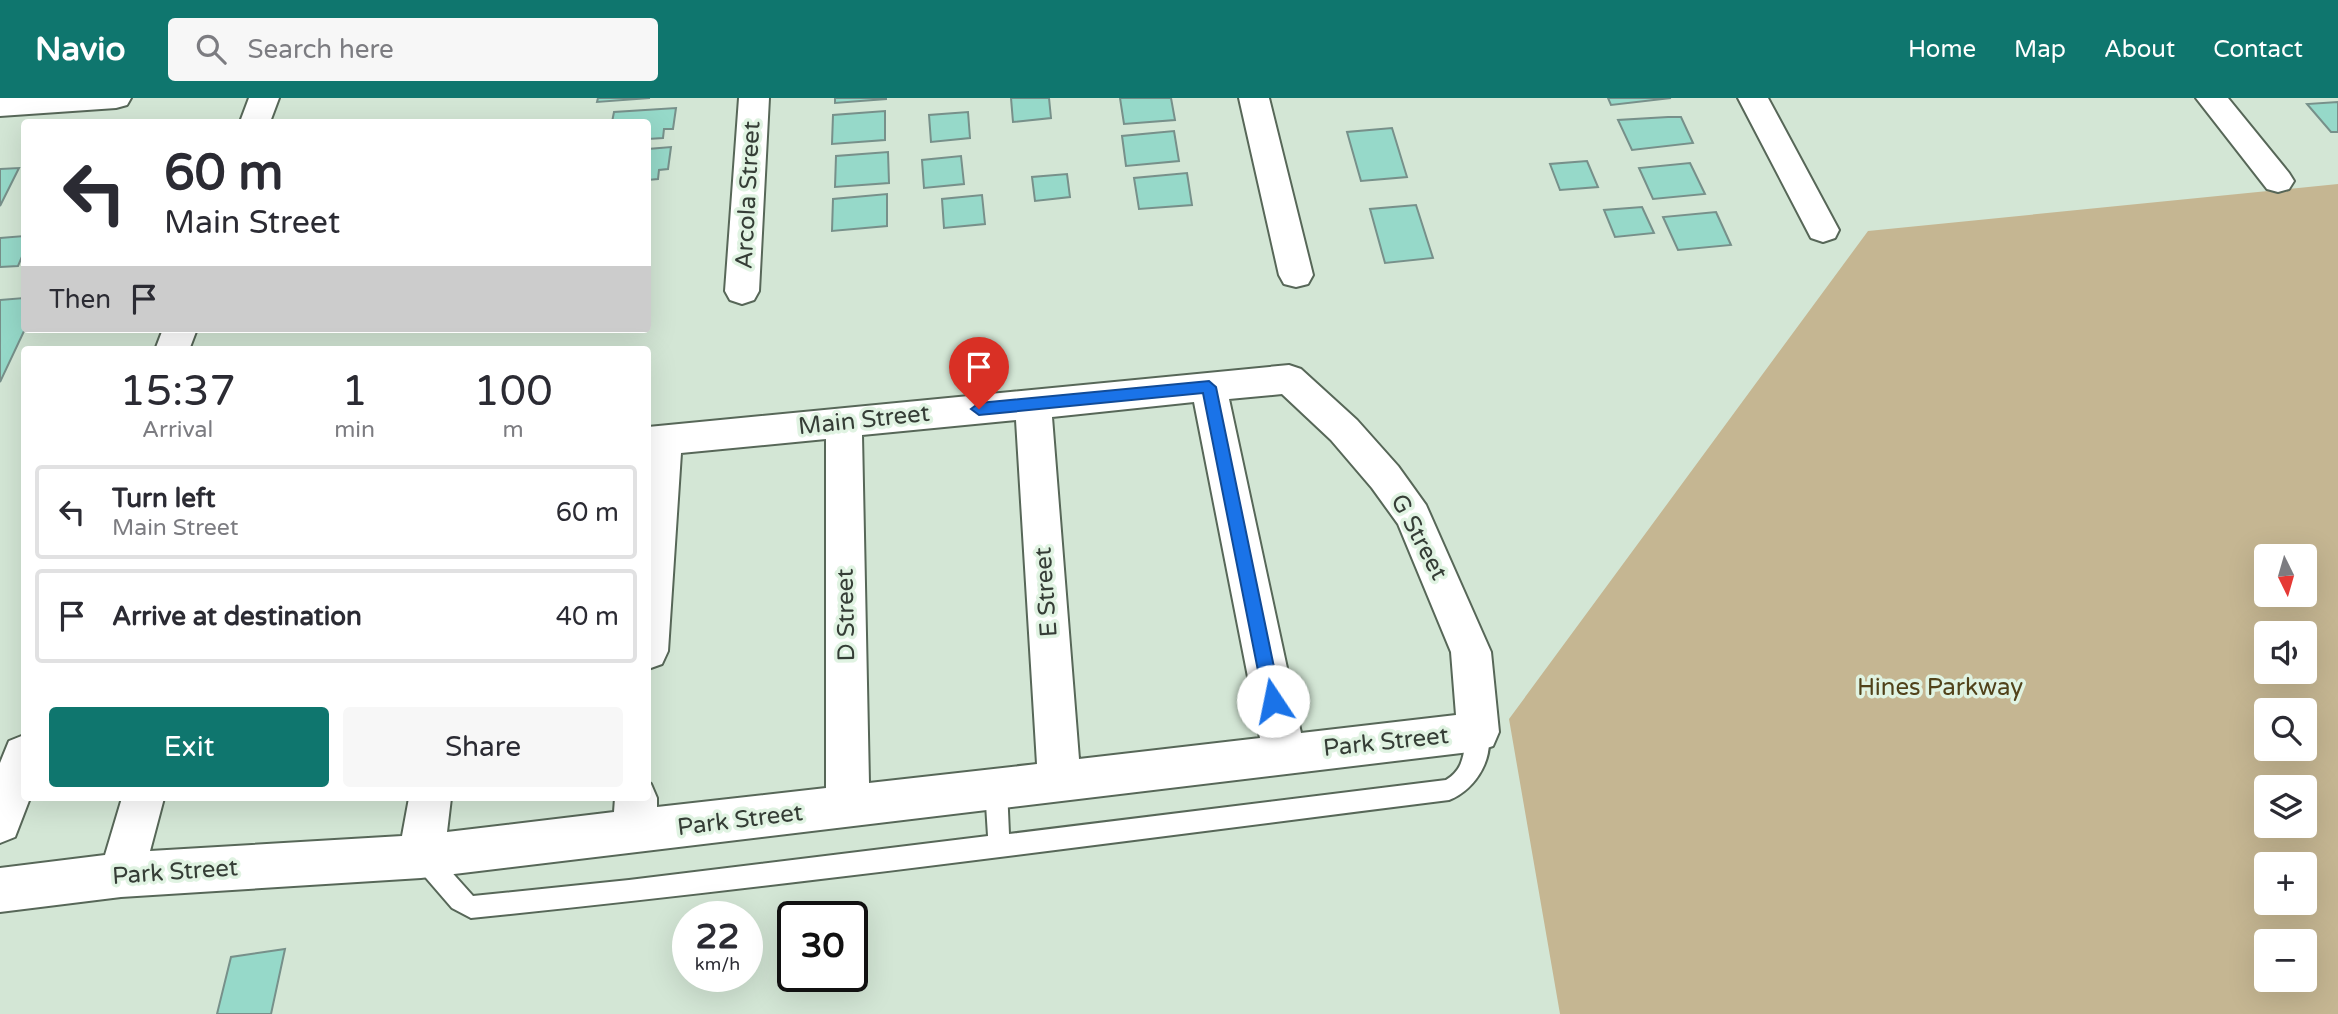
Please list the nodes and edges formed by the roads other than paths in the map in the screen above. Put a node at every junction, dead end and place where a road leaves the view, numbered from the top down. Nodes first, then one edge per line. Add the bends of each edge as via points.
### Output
1 (116, 98) edge
2 (264, 98) edge
3 (754, 98) edge
4 (1254, 98) edge
5 (1753, 98) edge
6 (2211, 98) edge
7 (0, 106) edge
8 (256, 119) edge
9 (2278, 181) dead end
10 (1823, 230) dead end
11 (1296, 275) dead end
12 (742, 291) dead end
13 (1289, 379) joint
14 (1209, 387) junction
15 (1032, 404) junction
16 (844, 423) junction
17 (656, 441) edge
18 (651, 573) edge
19 (1478, 732) junction
20 (1284, 754) junction
21 (21, 763) edge
22 (1059, 780) junction
23 (996, 788) junction
24 (142, 801) edge
25 (429, 801) edge
26 (848, 807) junction
27 (635, 815) edge
28 (0, 822) edge
29 (999, 846) junction
30 (422, 856) junction
31 (121, 875) junction
32 (0, 890) edge

1 - 7 street
2 - 8 street
3 - 12 street, Arcola Street
4 - 11 street
5 - 10 street
6 - 9 street
13 - 14 street, Main Street
13 - 19 street, G Street via 1345,430 1413,516 1471,652
14 - 15 street, Main Street
14 - 20 street
15 - 16 street, Main Street
15 - 22 street, E Street
16 - 17 street, Main Street
16 - 26 street, D Street
17 - 18 street
19 - 20 street, Park Street
19 - 29 lane via 1472,772 1449,790
20 - 22 street, Park Street
21 - 28 street
22 - 23 street, Park Street
23 - 26 street, Park Street
23 - 29 lane
24 - 31 street
25 - 30 street
26 - 27 street, Park Street
27 - 30 street, Park Street
29 - 30 lane via 483,906 460,900
30 - 31 street, Park Street
31 - 32 street, Park Street

